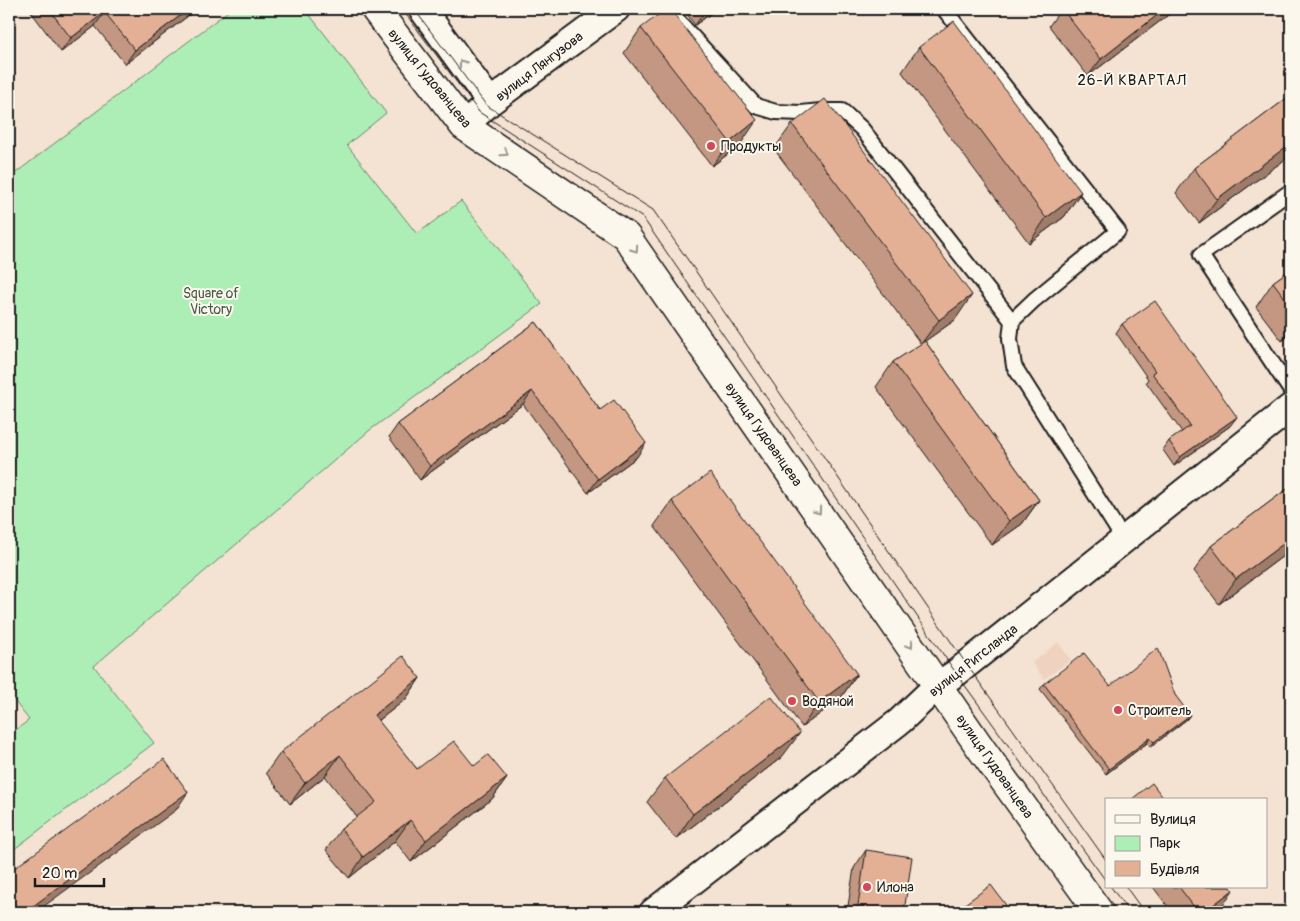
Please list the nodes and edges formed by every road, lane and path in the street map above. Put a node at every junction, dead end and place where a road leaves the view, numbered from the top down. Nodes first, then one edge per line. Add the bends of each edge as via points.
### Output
1 (375, 9) edge
2 (422, 9) edge
3 (616, 9) edge
4 (667, 9) edge
5 (944, 9) edge
6 (490, 102) junction
7 (464, 126) junction
8 (1291, 191) edge
9 (1012, 321) junction
10 (1291, 391) edge
11 (1291, 407) edge
12 (1124, 540) junction
13 (938, 685) junction
14 (654, 912) edge
15 (1099, 912) edge

1 - 7 street, вулиця Гудованцева
6 -> 2 street
3 - 6 street, вулиця Лянгузова
4 - 9 lane via 756,106 776,112 842,111 849,117 862,129
5 - 9 lane via 1118,231
6 - 7 street, вулиця Лянгузова
7 -> 13 street, вулиця Гудованцева via 626,236
8 - 10 lane via 1202,255
9 - 12 lane via 1010,339 1014,366
11 - 12 street, вулиця Ритсланда
12 - 13 street, вулиця Ритсланда
13 - 14 street, вулиця Ритсланда via 900,721
13 - 15 street, вулиця Гудованцева

